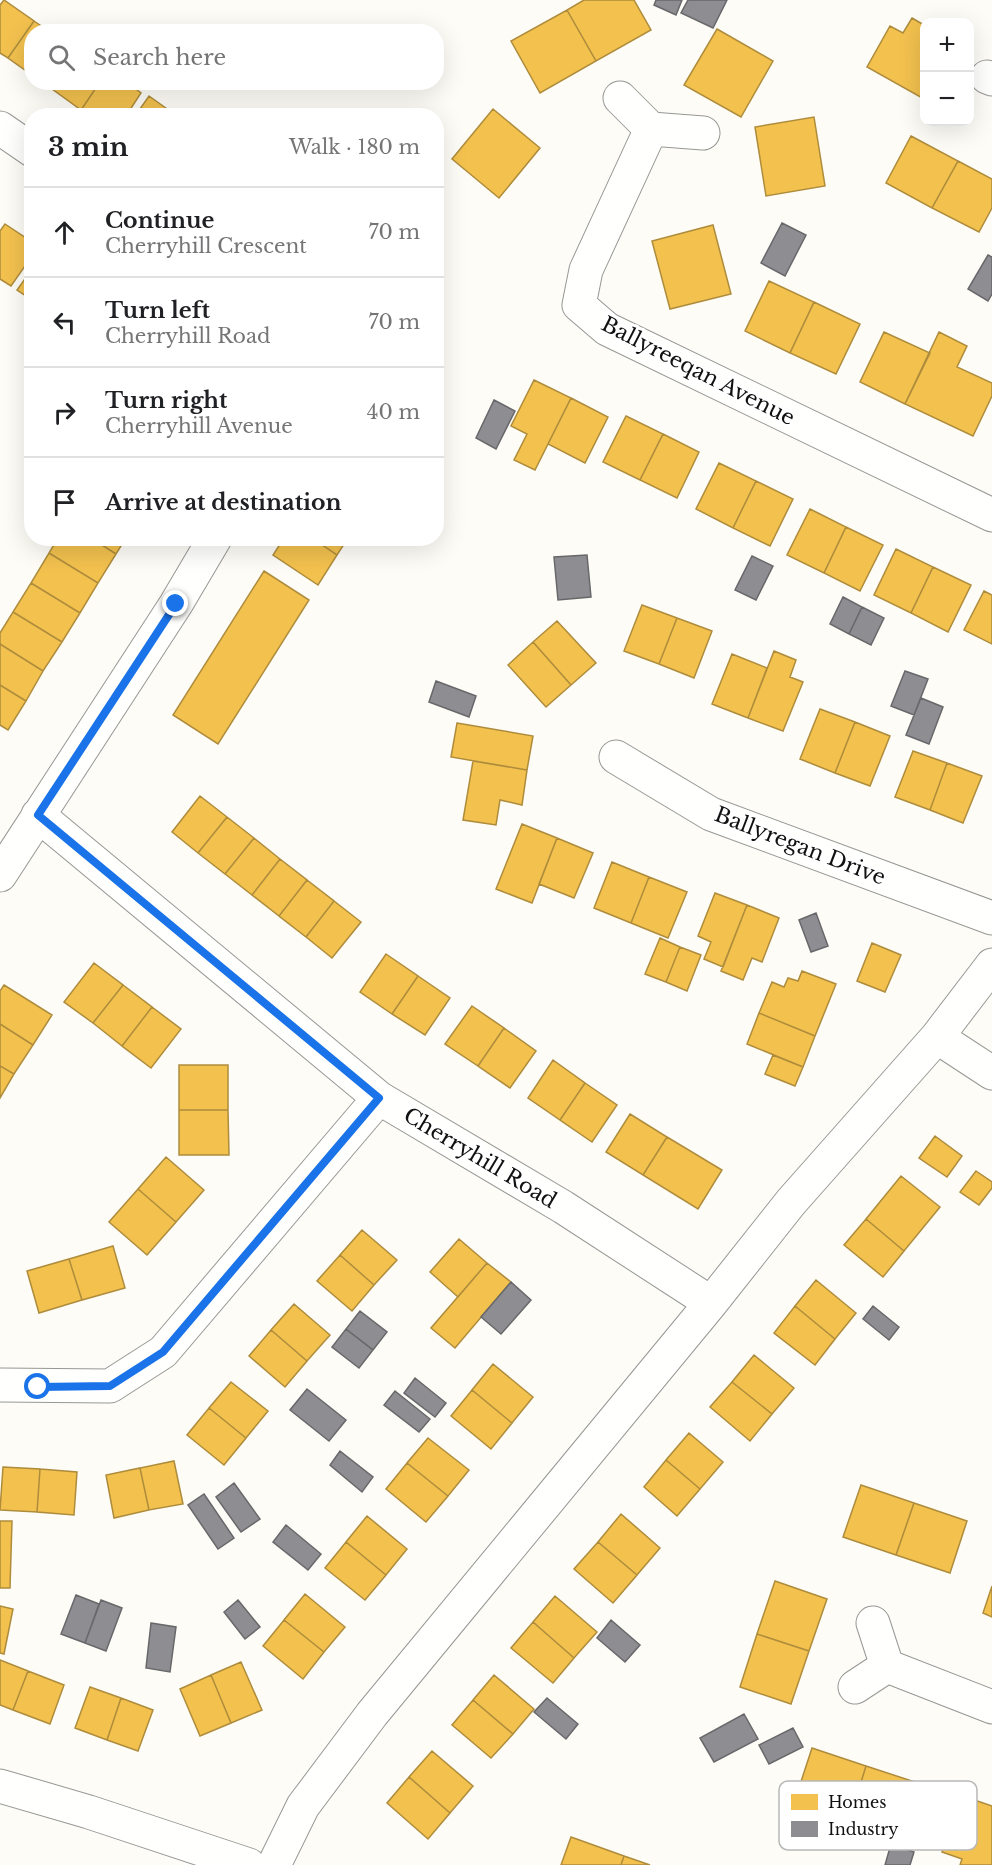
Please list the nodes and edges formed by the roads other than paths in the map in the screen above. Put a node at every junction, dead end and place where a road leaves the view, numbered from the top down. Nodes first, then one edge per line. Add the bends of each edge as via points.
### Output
1 (620, 98) dead end
2 (0, 128) edge
3 (651, 129) junction
4 (703, 133) dead end
5 (24, 144) edge
6 (992, 515) edge
7 (210, 546) edge
8 (616, 758) dead end
9 (38, 815) junction
10 (0, 875) edge
11 (992, 918) edge
12 (992, 965) edge
13 (937, 1037) junction
14 (992, 1073) edge
15 (379, 1098) junction
16 (711, 1303) junction
17 (0, 1385) edge
18 (873, 1623) dead end
19 (887, 1666) junction
20 (855, 1687) dead end
21 (992, 1707) edge
22 (0, 1786) edge
23 (249, 1865) edge
24 (274, 1865) edge

1 - 3 street
2 - 5 street
3 - 4 street
3 - 6 street, Ballyreeqan Avenue via 586,270 579,305 607,329
7 - 9 street
8 - 11 street, Ballyregan Drive via 711,814
9 - 10 street
9 - 15 street, Cherryhill Road
12 - 13 street
13 - 14 street
13 - 16 street via 791,1202
15 - 16 street, Cherryhill Road via 563,1207
15 - 17 street via 163,1352 110,1386
16 - 24 street via 372,1714 303,1806
18 - 19 street
19 - 20 street
19 - 21 street
22 - 23 street

